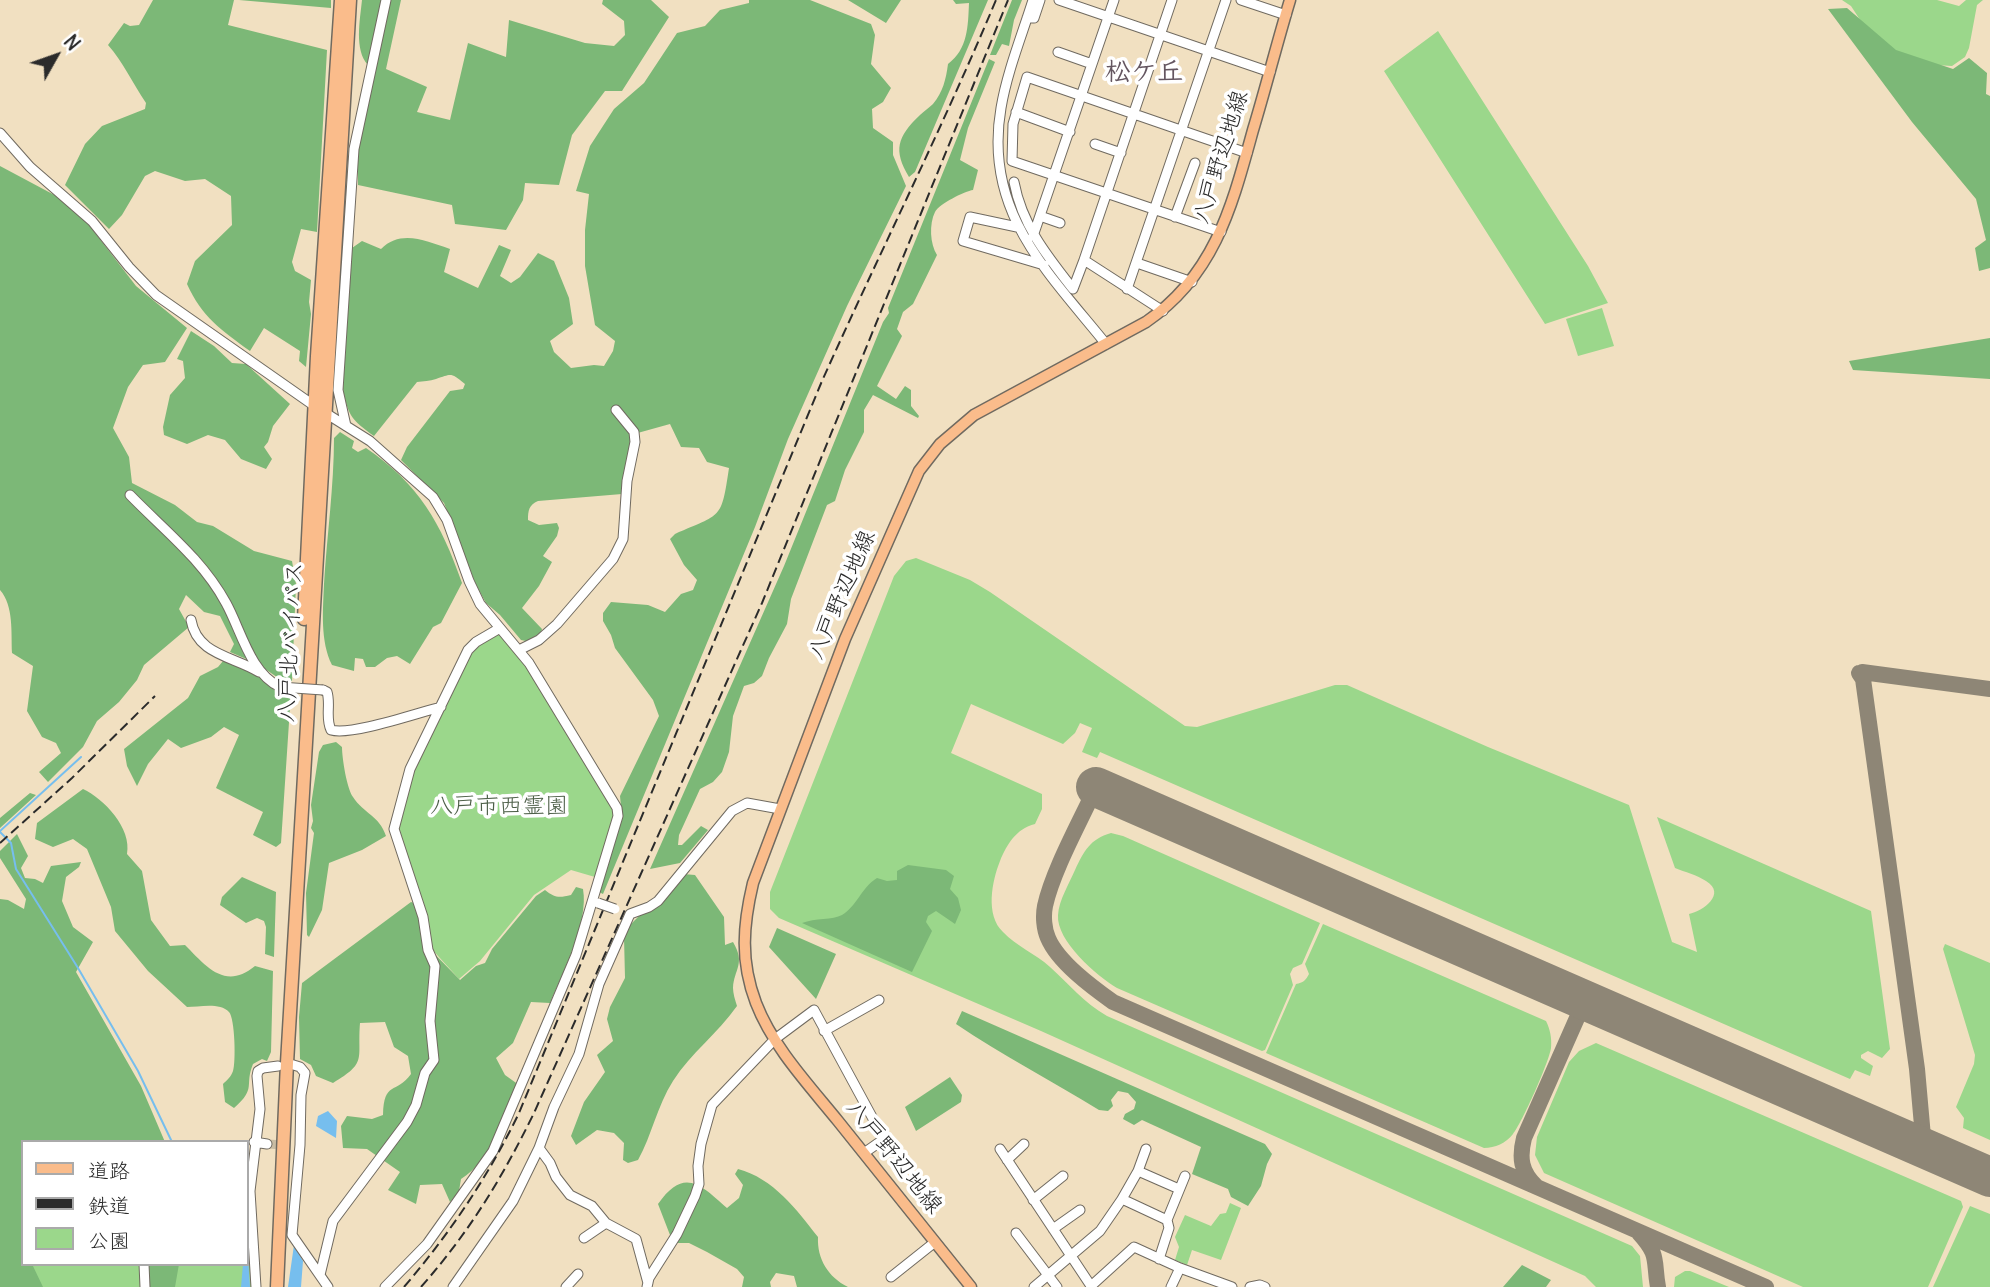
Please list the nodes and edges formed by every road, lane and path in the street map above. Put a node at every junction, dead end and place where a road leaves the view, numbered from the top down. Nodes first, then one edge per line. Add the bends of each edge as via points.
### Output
1 (341, 0) edge
2 (350, 0) edge
3 (386, 0) edge
4 (1033, 0) edge
5 (1040, 0) edge
6 (1059, 0) edge
7 (1114, 0) edge
8 (1172, 0) edge
9 (1226, 0) edge
10 (1241, 0) edge
11 (1290, 0) edge
12 (1286, 15) junction
13 (1027, 18) junction
14 (1108, 18) junction
15 (1161, 35) junction
16 (1209, 51) junction
17 (1058, 52) dead end
18 (1092, 64) junction
19 (1270, 72) junction
20 (1082, 96) junction
21 (1016, 112) junction
22 (1134, 114) junction
23 (1070, 131) junction
24 (1182, 131) junction
25 (0, 133) edge
26 (1095, 144) dead end
27 (1121, 153) junction
28 (1247, 153) junction
29 (1195, 163) dead end
30 (1055, 174) junction
31 (1014, 182) dead end
32 (1107, 193) junction
33 (1155, 210) junction
34 (1040, 216) junction
35 (1175, 216) junction
36 (1060, 223) dead end
37 (1017, 227) junction
38 (1221, 232) junction
39 (1033, 236) junction
40 (1084, 260) junction
41 (1137, 263) junction
42 (1044, 265) junction
43 (1192, 282) junction
44 (1127, 289) junction
45 (1163, 311) junction
46 (1106, 344) junction
47 (321, 410) junction
48 (616, 410) dead end
49 (346, 426) junction
50 (130, 495) dead end
51 (191, 620) dead end
52 (500, 628) junction
53 (519, 650) junction
54 (264, 675) junction
55 (440, 707) junction
56 (780, 809) junction
57 (595, 902) junction
58 (630, 914) junction
59 (878, 1000) dead end
60 (824, 1031) junction
61 (775, 1040) junction
62 (283, 1064) junction
63 (254, 1142) junction
64 (1024, 1143) dead end
65 (267, 1144) tunnel mouth
66 (539, 1148) junction
67 (1000, 1149) dead end
68 (1146, 1149) dead end
69 (864, 1153) junction
70 (1007, 1160) junction
71 (1138, 1171) junction
72 (1063, 1176) dead end
73 (1185, 1176) dead end
74 (1179, 1189) junction
75 (1122, 1199) junction
76 (1033, 1200) junction
77 (1080, 1210) dead end
78 (1167, 1220) junction
79 (606, 1223) junction
80 (1053, 1229) junction
81 (1016, 1233) dead end
82 (584, 1238) dead end
83 (935, 1242) junction
84 (1070, 1256) junction
85 (1159, 1259) junction
86 (144, 1266) edge
87 (1180, 1268) junction
88 (578, 1274) dead end
89 (320, 1275) junction
90 (1049, 1276) junction
91 (891, 1277) dead end
92 (651, 1286) edge
93 (145, 1287) edge
94 (256, 1287) edge
95 (269, 1287) edge
96 (277, 1287) edge
97 (328, 1287) edge
98 (384, 1287) edge
99 (454, 1287) edge
100 (566, 1287) edge
101 (971, 1287) edge
102 (1034, 1287) edge
103 (1057, 1287) edge
104 (1171, 1287) edge
105 (1232, 1287) edge
106 (1250, 1287) edge
107 (1265, 1287) edge

1 - 47 highway, 八戸北バイパス via 317,356
2 - 47 highway, 八戸北バイパス
3 - 49 street via 354,149 338,390
4 - 13 street
5 - 13 street via 1034,19
6 - 14 street
7 - 14 street
8 - 15 street
9 - 16 street
10 - 12 street
11 - 12 main road, 八戸野辺地線
12 - 19 main road, 八戸野辺地線
13 - 37 street via 998,127 999,174
14 - 15 street
14 - 18 street
15 - 16 street
15 - 22 street
16 - 19 street
16 - 24 street
17 - 18 street
18 - 20 street
19 - 28 main road, 八戸野辺地線
20 - 21 street via 1027,77
20 - 22 street
20 - 23 street
21 - 23 street
21 - 30 street via 1012,160
22 - 24 street
22 - 27 street
23 - 30 street
24 - 28 street
24 - 33 street
25 - 47 street via 30,167 92,221 156,295
26 - 27 street
27 - 32 street
28 - 38 main road, 八戸野辺地線
29 - 35 street
30 - 32 street
30 - 34 street
31 - 39 street
32 - 33 street
32 - 40 street
33 - 35 street
33 - 41 street
34 - 36 street
34 - 39 street
35 - 38 street
37 - 42 street
37 - 42 street via 970,216 963,241
38 - 43 main road, 八戸野辺地線
39 - 40 street via 1073,289
40 - 44 street
41 - 43 street
41 - 44 street
42 - 46 street
43 - 45 main road, 八戸野辺地線
44 - 45 street
45 - 46 main road, 八戸野辺地線
46 - 56 main road, 八戸野辺地線 via 974,415 940,444 919,471 845,639
47 - 49 street
47 - 62 highway, 八戸北バイパス
48 - 53 street via 634,432 635,442 623,539 613,559 557,624
49 - 52 street via 384,452 433,497 447,520 474,593
50 - 54 street via 209,575
51 - 54 street via 195,637 205,646
52 - 53 street
52 - 55 street via 468,650
53 - 57 street via 617,808
54 - 55 street, bridge via 280,687 327,692 328,726 336,731
55 - 89 street via 410,769 394,829 435,966 430,1021 434,1060 407,1122 333,1221
56 - 58 street via 747,803 732,811 658,901
56 - 61 main road, 八戸野辺地線 via 753,883 744,949 756,1003
57 - 58 street, bridge
57 - 98 street via 493,1151 427,1244
58 - 66 street via 599,984 579,1054
59 - 60 street
60 - 61 street via 814,1010
60 - 69 street via 884,1139
61 - 69 main road, 八戸野辺地線
61 - 92 street via 712,1105 701,1143 695,1196 649,1278
62 - 63 street via 258,1071 260,1108
62 - 89 street via 300,1067 305,1073 295,1145 292,1235
62 - 95 highway, 八戸北バイパス
62 - 96 highway, 八戸北バイパス
63 - 65 street
63 - 94 street via 250,1191
64 - 70 street
66 - 79 street via 570,1195 592,1206
66 - 99 street via 513,1201
67 - 70 street
68 - 71 street
69 - 83 main road, 八戸野辺地線
70 - 76 street
71 - 74 street
71 - 75 street
72 - 76 street
73 - 74 street
74 - 78 street
75 - 78 street
75 - 84 street via 1100,1231
76 - 80 street
77 - 80 street
78 - 85 street via 1169,1228
79 - 82 street
79 - 92 street via 636,1239
80 - 84 street
81 - 90 street
83 - 91 street
83 - 101 main road, 八戸野辺地線
84 - 85 street via 1091,1286 1134,1247
84 - 90 street
85 - 87 street
86 - 93 street
87 - 104 street
87 - 105 street
88 - 100 street
89 - 97 street
90 - 102 street
90 - 103 street
106 - 107 street

